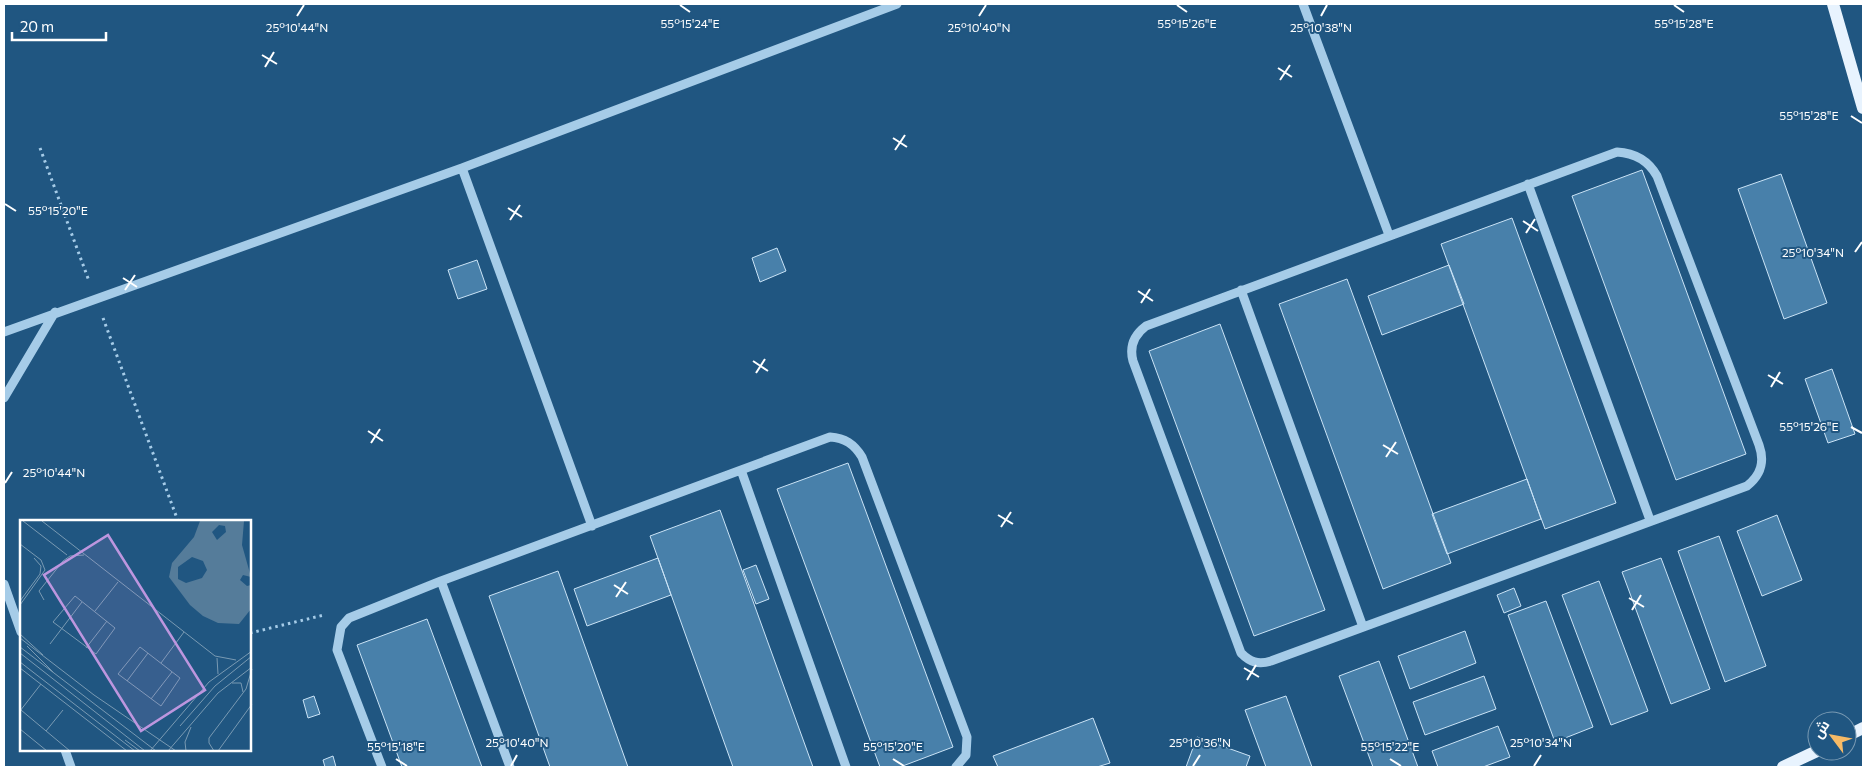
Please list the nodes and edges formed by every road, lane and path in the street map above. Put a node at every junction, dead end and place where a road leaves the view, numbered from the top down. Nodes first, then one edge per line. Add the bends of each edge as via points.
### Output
1 (897, 4) edge
2 (1303, 4) edge
3 (1833, 4) edge
4 (1863, 108) edge
5 (40, 148) dead end
6 (462, 168) junction
7 (1528, 184) junction
8 (1389, 235) junction
9 (1241, 290) junction
10 (96, 298) junction
11 (55, 312) junction
12 (4, 332) edge
13 (4, 398) edge
14 (740, 470) junction
15 (178, 520) edge
16 (1650, 520) junction
17 (592, 526) junction
18 (441, 581) junction
19 (4, 584) edge
20 (341, 627) junction
21 (1363, 627) junction
22 (20, 629) edge
23 (251, 633) edge
24 (64, 751) edge
25 (1807, 756) edge
26 (71, 767) edge
27 (382, 767) edge
28 (510, 767) edge
29 (846, 767) edge
30 (956, 767) edge
31 (1783, 767) edge

1 - 6 lane
2 - 8 lane
3 - 4 main road
5 - 10 path
6 - 10 lane
6 - 17 lane
7 - 8 lane
7 - 16 lane
7 - 16 lane via 1617,152 1636,156 1652,168 1759,445 1761,467 1747,486
8 - 9 lane
9 - 21 lane
9 - 21 lane via 1146,326 1132,345 1133,361 1241,653 1254,663 1262,664
10 - 11 lane
10 - 15 path
11 - 12 lane
11 - 13 lane
14 - 17 lane
14 - 29 lane
14 - 30 lane via 830,438 840,438 857,448 967,737 966,755
16 - 21 lane
17 - 18 lane
18 - 20 lane via 359,612
18 - 28 lane
19 - 22 lane
20 - 23 path via 322,614
20 - 27 lane via 337,650
24 - 26 lane
25 - 31 main road

